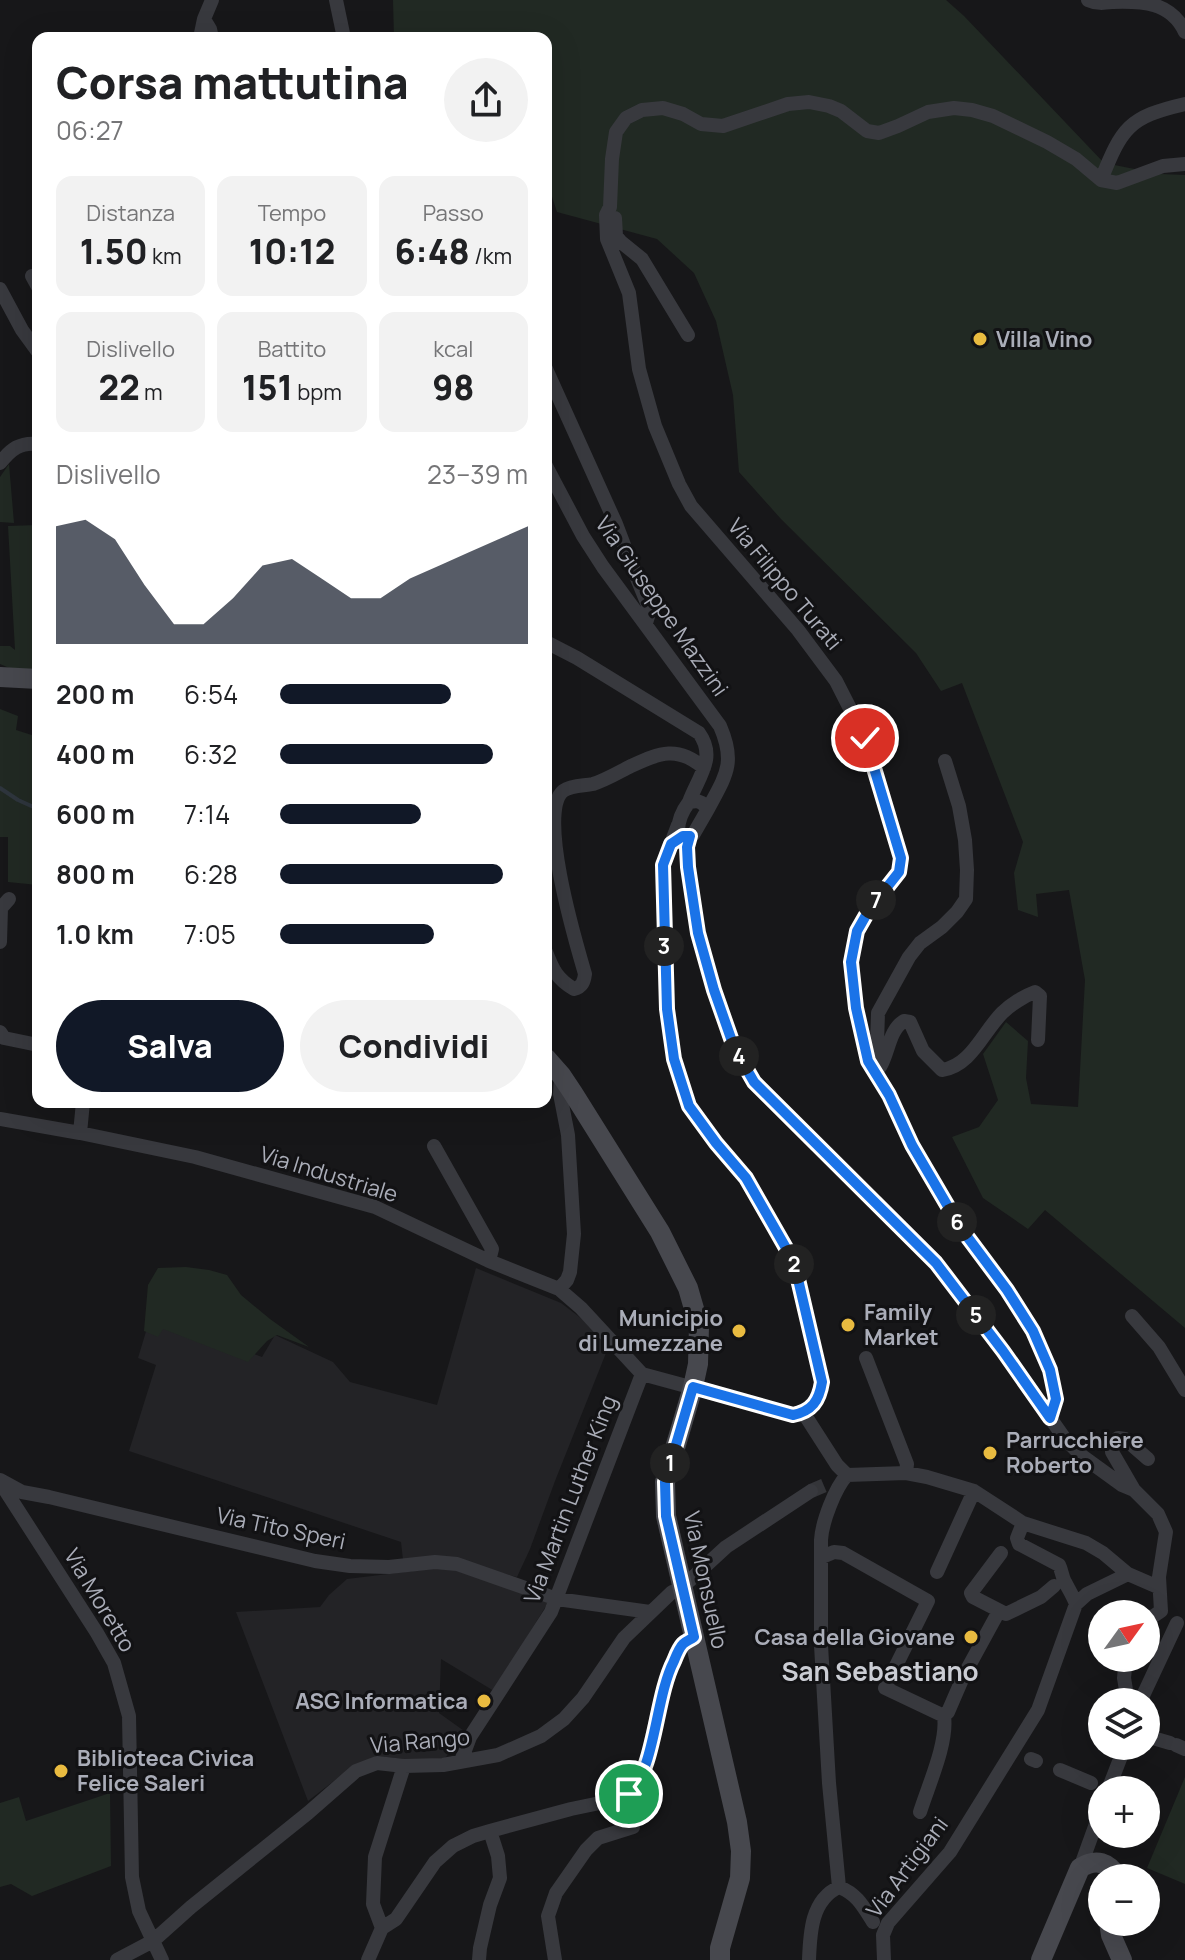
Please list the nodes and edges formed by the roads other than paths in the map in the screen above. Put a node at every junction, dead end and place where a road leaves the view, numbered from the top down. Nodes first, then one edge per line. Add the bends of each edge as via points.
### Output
1 (212, 0) edge
2 (336, 0) edge
3 (1088, 0) edge
4 (204, 19) junction
5 (1184, 25) edge
6 (201, 32) edge
7 (211, 32) edge
8 (343, 32) edge
9 (1185, 104) edge
10 (1185, 164) edge
11 (1101, 180) junction
12 (610, 207) junction
13 (0, 289) edge
14 (688, 335) dead end
15 (32, 344) edge
16 (552, 383) edge
17 (32, 444) edge
18 (0, 463) edge
19 (552, 477) edge
20 (646, 623) junction
21 (552, 646) edge
22 (0, 677) edge
23 (32, 679) edge
24 (945, 761) dead end
25 (704, 768) junction
26 (699, 804) junction
27 (680, 835) junction
28 (9, 899) dead end
29 (0, 942) edge
30 (552, 965) edge
31 (0, 1032) edge
32 (1038, 1040) dead end
33 (32, 1044) edge
34 (552, 1065) edge
35 (876, 1075) junction
36 (82, 1108) edge
37 (571, 1108) junction
38 (0, 1119) edge
39 (591, 1122) junction
40 (80, 1133) junction
41 (568, 1135) junction
42 (434, 1146) dead end
43 (489, 1261) junction
44 (559, 1289) junction
45 (1132, 1316) dead end
46 (866, 1358) dead end
47 (642, 1374) junction
48 (693, 1387) junction
49 (1185, 1390) edge
50 (803, 1412) junction
51 (1050, 1418) junction
52 (1148, 1459) dead end
53 (906, 1473) junction
54 (844, 1479) junction
55 (0, 1481) edge
56 (1134, 1490) junction
57 (974, 1491) junction
58 (1023, 1523) junction
59 (1001, 1553) dead end
60 (822, 1557) junction
61 (937, 1572) dead end
62 (1128, 1574) junction
63 (1059, 1582) junction
64 (683, 1586) junction
65 (1158, 1587) junction
66 (557, 1599) junction
67 (1076, 1604) junction
68 (999, 1611) junction
69 (1161, 1611) joint
70 (650, 1612) junction
71 (1181, 1624) edge
72 (694, 1637) junction
73 (1147, 1688) edge
74 (944, 1716) junction
75 (461, 1761) junction
76 (1033, 1762) junction
77 (404, 1766) junction
78 (1088, 1782) edge
79 (629, 1794) junction
80 (920, 1812) dead end
81 (490, 1831) junction
82 (1088, 1846) edge
83 (1088, 1864) edge
84 (1080, 1868) junction
85 (839, 1887) junction
86 (873, 1922) dead end
87 (382, 1928) junction
88 (1111, 1936) edge
89 (153, 1941) junction
90 (117, 1960) edge
91 (162, 1960) edge
92 (368, 1960) edge
93 (479, 1960) edge
94 (555, 1960) edge
95 (720, 1960) edge
96 (809, 1960) edge
97 (884, 1960) edge
98 (1041, 1960) edge
99 (1122, 1960) edge

1 - 4 street
2 - 8 street
3 - 5 street via 1160,6
4 - 6 street
4 - 7 street
9 - 11 street via 1153,112 1124,131
10 - 11 street via 1117,183
11 - 12 street, Via Filippo Turati via 1067,153 972,110 928,112 879,133 867,131 841,111 809,102 723,126 701,124 663,108 626,118 616,132
12 - 14 street, Via Filippo Turati via 616,236 642,259
12 - 35 street, Via Filippo Turati via 607,239 629,293 639,369 679,484 691,506 836,681 865,738 891,821 901,858 899,872 857,931 851,962 856,1008
13 - 15 street
16 - 20 street via 650,610
17 - 18 street via 21,444
19 - 20 street, Via Giuseppe Mazzini via 603,567
20 - 26 street, Via Giuseppe Mazzini via 727,743 725,773
21 - 25 street via 695,729 708,749
22 - 23 main road
24 - 35 street via 965,840 966,899 909,957 878,1013
25 - 26 street via 695,785
25 - 30 street via 683,754 660,754 560,794 554,812 558,865 584,982 574,989 562,982
26 - 27 street, Via Giuseppe Mazzini
26 - 27 street, Via Giuseppe Mazzini via 696,831
27 - 50 street via 663,865 667,1009 674,1059 689,1106 746,1178 794,1262 822,1382 819,1398
27 - 51 street, Via Giuseppe Mazzini via 687,847 698,933 714,990 734,1047 754,1082 936,1263
28 - 29 street via 1,908
31 - 33 street via 4,1038
32 - 35 street via 1040,996 1035,992 1003,1011 966,1058 949,1069 934,1064 910,1022 904,1021 893,1033
34 - 37 main road, Via Monsuello via 561,1075
35 - 51 street, Via Filippo Turati via 960,1227 1033,1331 1056,1399
36 - 40 street
37 - 39 main road, Via Monsuello
37 - 41 street
38 - 40 street, Via Industriale
39 - 41 street via 581,1119
39 - 48 main road, Via Monsuello via 660,1232 688,1288 699,1326
40 - 43 street, Via Industriale via 195,1157 375,1207
41 - 44 street via 574,1234 570,1272
42 - 43 street via 492,1249
43 - 44 street, Via Industriale
44 - 47 street, Via Industriale
45 - 49 street
46 - 53 street
47 - 48 street
47 - 66 street, Via Martin Luther King
48 - 50 street via 793,1415
48 - 64 main road, Via Monsuello via 665,1482 666,1516
50 - 54 street
51 - 56 street, Via Giuseppe Mazzini via 1082,1456
52 - 56 street, Via Giuseppe Mazzini via 1125,1439 1113,1443 1112,1452
53 - 54 street
53 - 57 street
54 - 60 street via 822,1529
54 - 64 street, Via Rango via 818,1488 726,1547
55 - 66 street, Via Tito Speri via 22,1492 315,1561 389,1567 457,1564
55 - 89 street, Via Moretto via 114,1663 129,1716 132,1877
56 - 65 street, Via Giuseppe Mazzini via 1158,1514 1166,1532
57 - 58 street
57 - 61 street
58 - 62 street via 1086,1543
58 - 63 street via 1019,1544 1059,1565
59 - 68 street via 971,1593
60 - 74 street via 843,1553 928,1601 885,1688
60 - 85 street via 821,1645
62 - 65 street
62 - 67 street
63 - 67 street via 1070,1589
63 - 68 street via 1010,1613
64 - 70 street, Via Rango
64 - 72 main road, Via Monsuello
65 - 69 street, Via Giuseppe Mazzini
66 - 70 street, Via Tito Speri
66 - 75 street, Via Martin Luther King via 470,1737
67 - 76 street, Via Artigiani via 1038,1710
68 - 74 street
69 - 71 street
70 - 75 street, Via Rango via 564,1719 498,1755
71 - 73 street
72 - 79 street via 682,1644 671,1667 644,1771
72 - 95 main road, Via Monsuello via 741,1851 740,1878
74 - 80 street via 943,1741
75 - 77 street, Via Rango
76 - 78 street
76 - 97 street, Via Artigiani via 888,1923
77 - 87 street via 375,1857 373,1904
77 - 89 street, Via Rango via 377,1763 356,1771
79 - 81 street
79 - 94 street via 635,1802 633,1827 598,1838 556,1893 548,1916
81 - 87 street via 453,1846 435,1862 396,1919
81 - 93 street via 500,1878
82 - 84 street
83 - 84 main road
84 - 98 main road
85 - 86 street via 859,1899
85 - 96 street via 816,1911
87 - 92 street
88 - 99 main road
89 - 90 street, Via Rango
89 - 91 street

